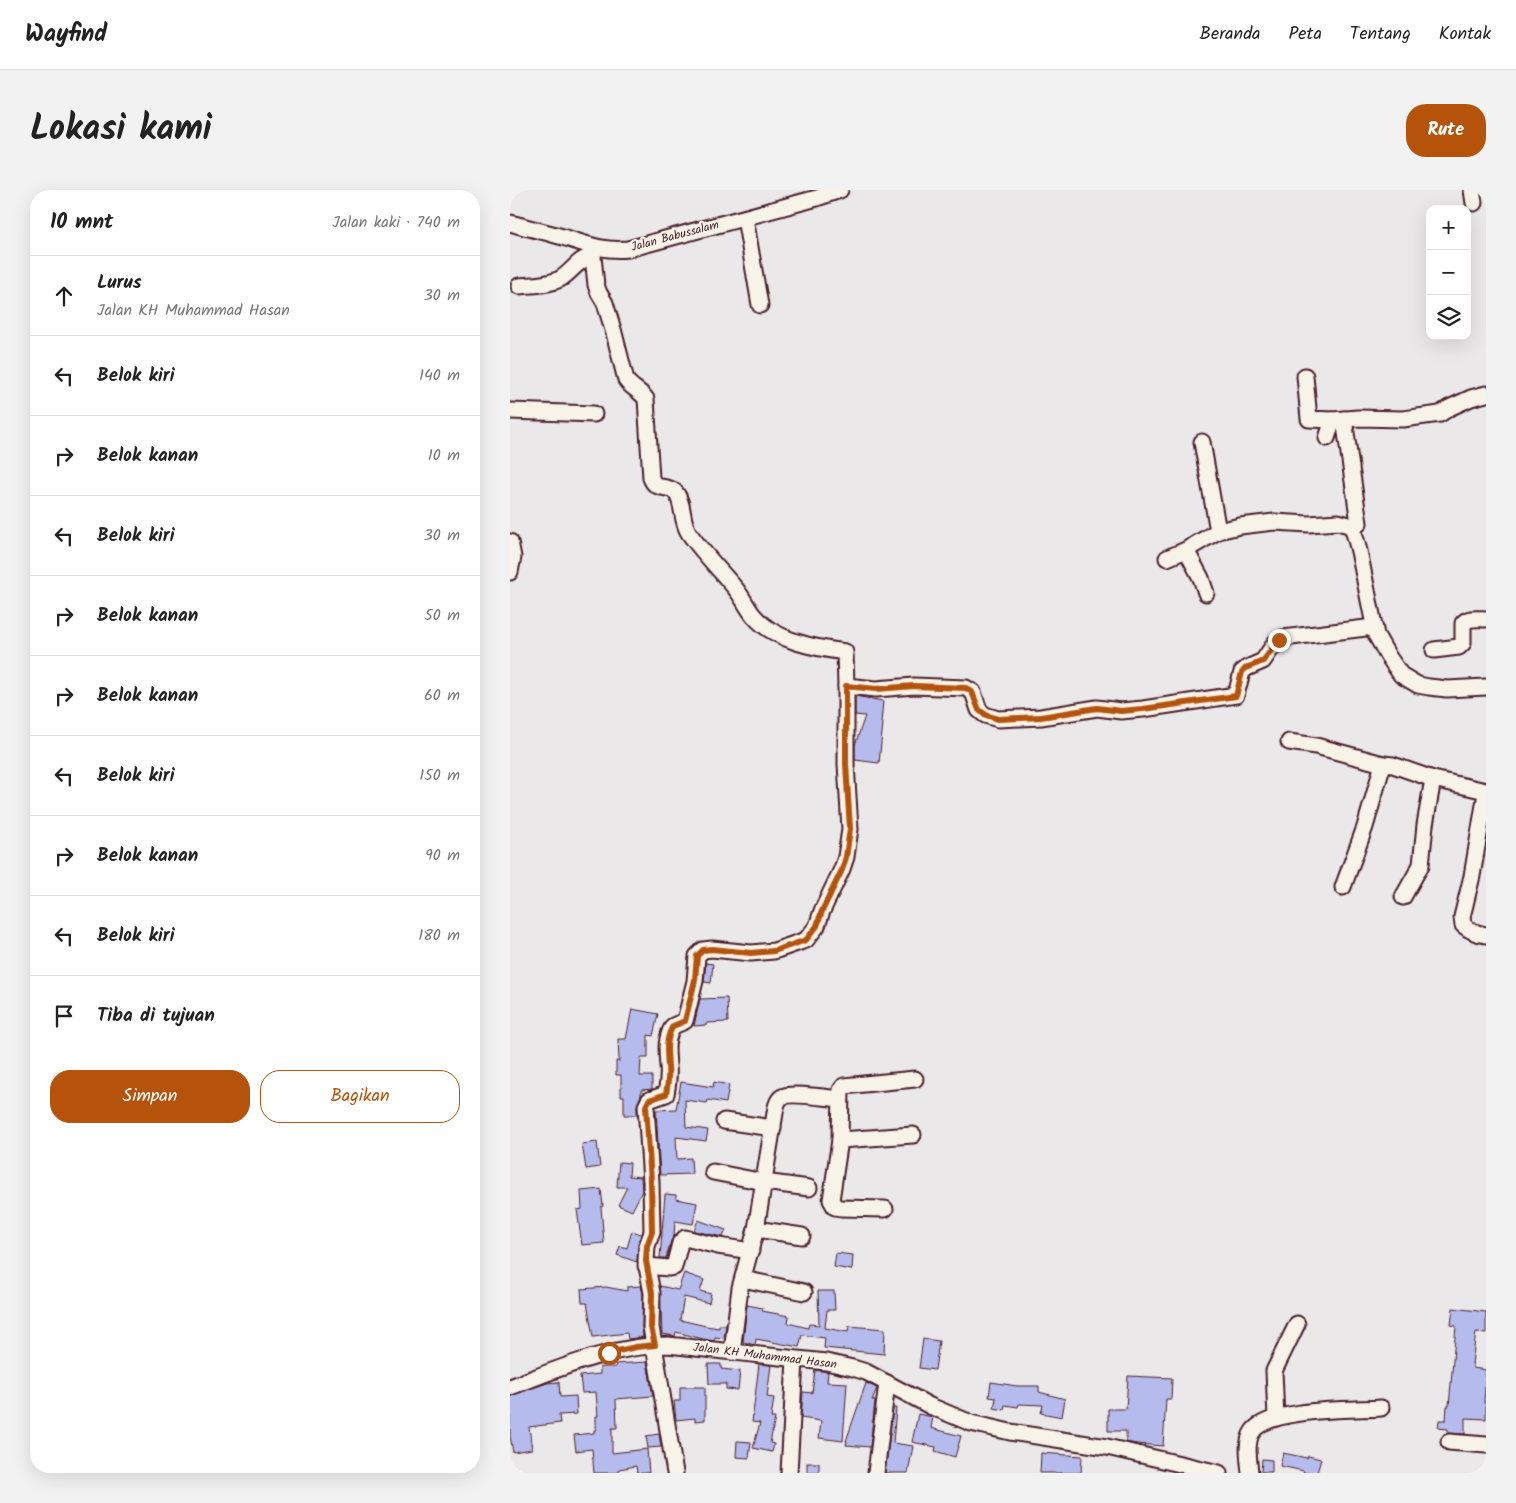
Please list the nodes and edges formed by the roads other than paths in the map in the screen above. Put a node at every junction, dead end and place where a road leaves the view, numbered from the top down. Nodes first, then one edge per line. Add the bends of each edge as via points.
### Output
1 (840, 190) edge
2 (745, 218) junction
3 (510, 223) edge
4 (592, 251) junction
5 (520, 286) dead end
6 (760, 305) dead end
7 (1305, 376) dead end
8 (1486, 394) edge
9 (510, 411) edge
10 (594, 414) dead end
11 (1338, 420) junction
12 (1327, 438) dead end
13 (1202, 442) dead end
14 (1353, 529) junction
15 (1218, 531) junction
16 (510, 542) edge
17 (1186, 550) junction
18 (1167, 558) dead end
19 (510, 572) edge
20 (1206, 594) dead end
21 (1486, 619) edge
22 (1374, 627) junction
23 (1434, 650) dead end
24 (846, 686) junction
25 (1486, 687) edge
26 (1289, 742) dead end
27 (1383, 764) junction
28 (1433, 780) junction
29 (1486, 792) edge
30 (1343, 887) dead end
31 (1403, 897) dead end
32 (1486, 936) edge
33 (915, 1079) dead end
34 (840, 1099) junction
35 (724, 1121) dead end
36 (773, 1128) junction
37 (913, 1135) dead end
38 (840, 1140) junction
39 (713, 1172) dead end
40 (764, 1182) junction
41 (809, 1188) dead end
42 (885, 1209) dead end
43 (756, 1229) junction
44 (802, 1236) dead end
45 (750, 1251) junction
46 (646, 1266) junction
47 (742, 1279) junction
48 (804, 1292) dead end
49 (1297, 1324) dead end
50 (655, 1345) junction
51 (732, 1352) junction
52 (795, 1359) junction
53 (886, 1383) junction
54 (510, 1386) edge
55 (1381, 1408) dead end
56 (1276, 1418) junction
57 (1449, 1442) dead end
58 (1486, 1445) edge
59 (675, 1473) edge
60 (789, 1473) edge
61 (876, 1473) edge
62 (1219, 1473) edge
63 (1250, 1473) edge

1 - 2 street, Jalan Babussalam
2 - 4 street, Jalan Babussalam via 628,249
2 - 6 street
3 - 4 street, Jalan Babussalam via 552,234
4 - 5 street via 562,278
4 - 24 street via 596,286 605,304 626,380 646,399 653,483 676,493 689,534 762,624 786,638 809,646 845,652
7 - 11 street via 1309,419
8 - 11 street via 1440,414 1404,419
9 - 10 street
11 - 12 street
11 - 14 street via 1359,523
13 - 15 street
14 - 15 street via 1338,522 1274,522
14 - 22 street
15 - 17 street
16 - 19 street via 513,557
17 - 18 street
17 - 20 street
21 - 23 street via 1468,619 1463,623 1464,643 1460,646
22 - 24 street via 1283,638 1275,643 1263,661 1242,672 1236,696 1143,709 1097,708 1041,717 998,719 979,710 972,692 966,688
22 - 25 street via 1388,656 1408,681 1447,689
24 - 46 street via 850,829 842,870 817,926 806,940 774,951 751,953 707,949 697,956 685,1021 673,1026 668,1038 666,1094 649,1100 646,1106 652,1232
26 - 27 street
27 - 28 street
27 - 30 street
28 - 29 street
28 - 31 street via 1421,865
29 - 32 street via 1462,917 1463,925 1469,930
33 - 34 street via 844,1086 840,1090
34 - 36 street via 782,1097 776,1107
34 - 38 street
35 - 36 street
36 - 40 street
37 - 38 street
38 - 42 street via 832,1205
39 - 40 street
40 - 41 street
40 - 43 street
43 - 44 street
43 - 45 street
45 - 46 street via 685,1238 680,1243 674,1267
45 - 47 street
46 - 50 street via 652,1293 651,1327
47 - 48 street
47 - 51 street
49 - 56 street via 1274,1370
50 - 51 street, Jalan KH Muhammad Hasan
50 - 54 street, Jalan KH Muhammad Hasan via 580,1361
50 - 59 street
51 - 52 street, Jalan KH Muhammad Hasan
52 - 53 street, Jalan KH Muhammad Hasan via 853,1368
52 - 60 street
53 - 61 street
53 - 62 street, Jalan KH Muhammad Hasan via 971,1423 1107,1447
55 - 56 street via 1298,1413
56 - 63 street via 1256,1429 1250,1439
57 - 58 street

